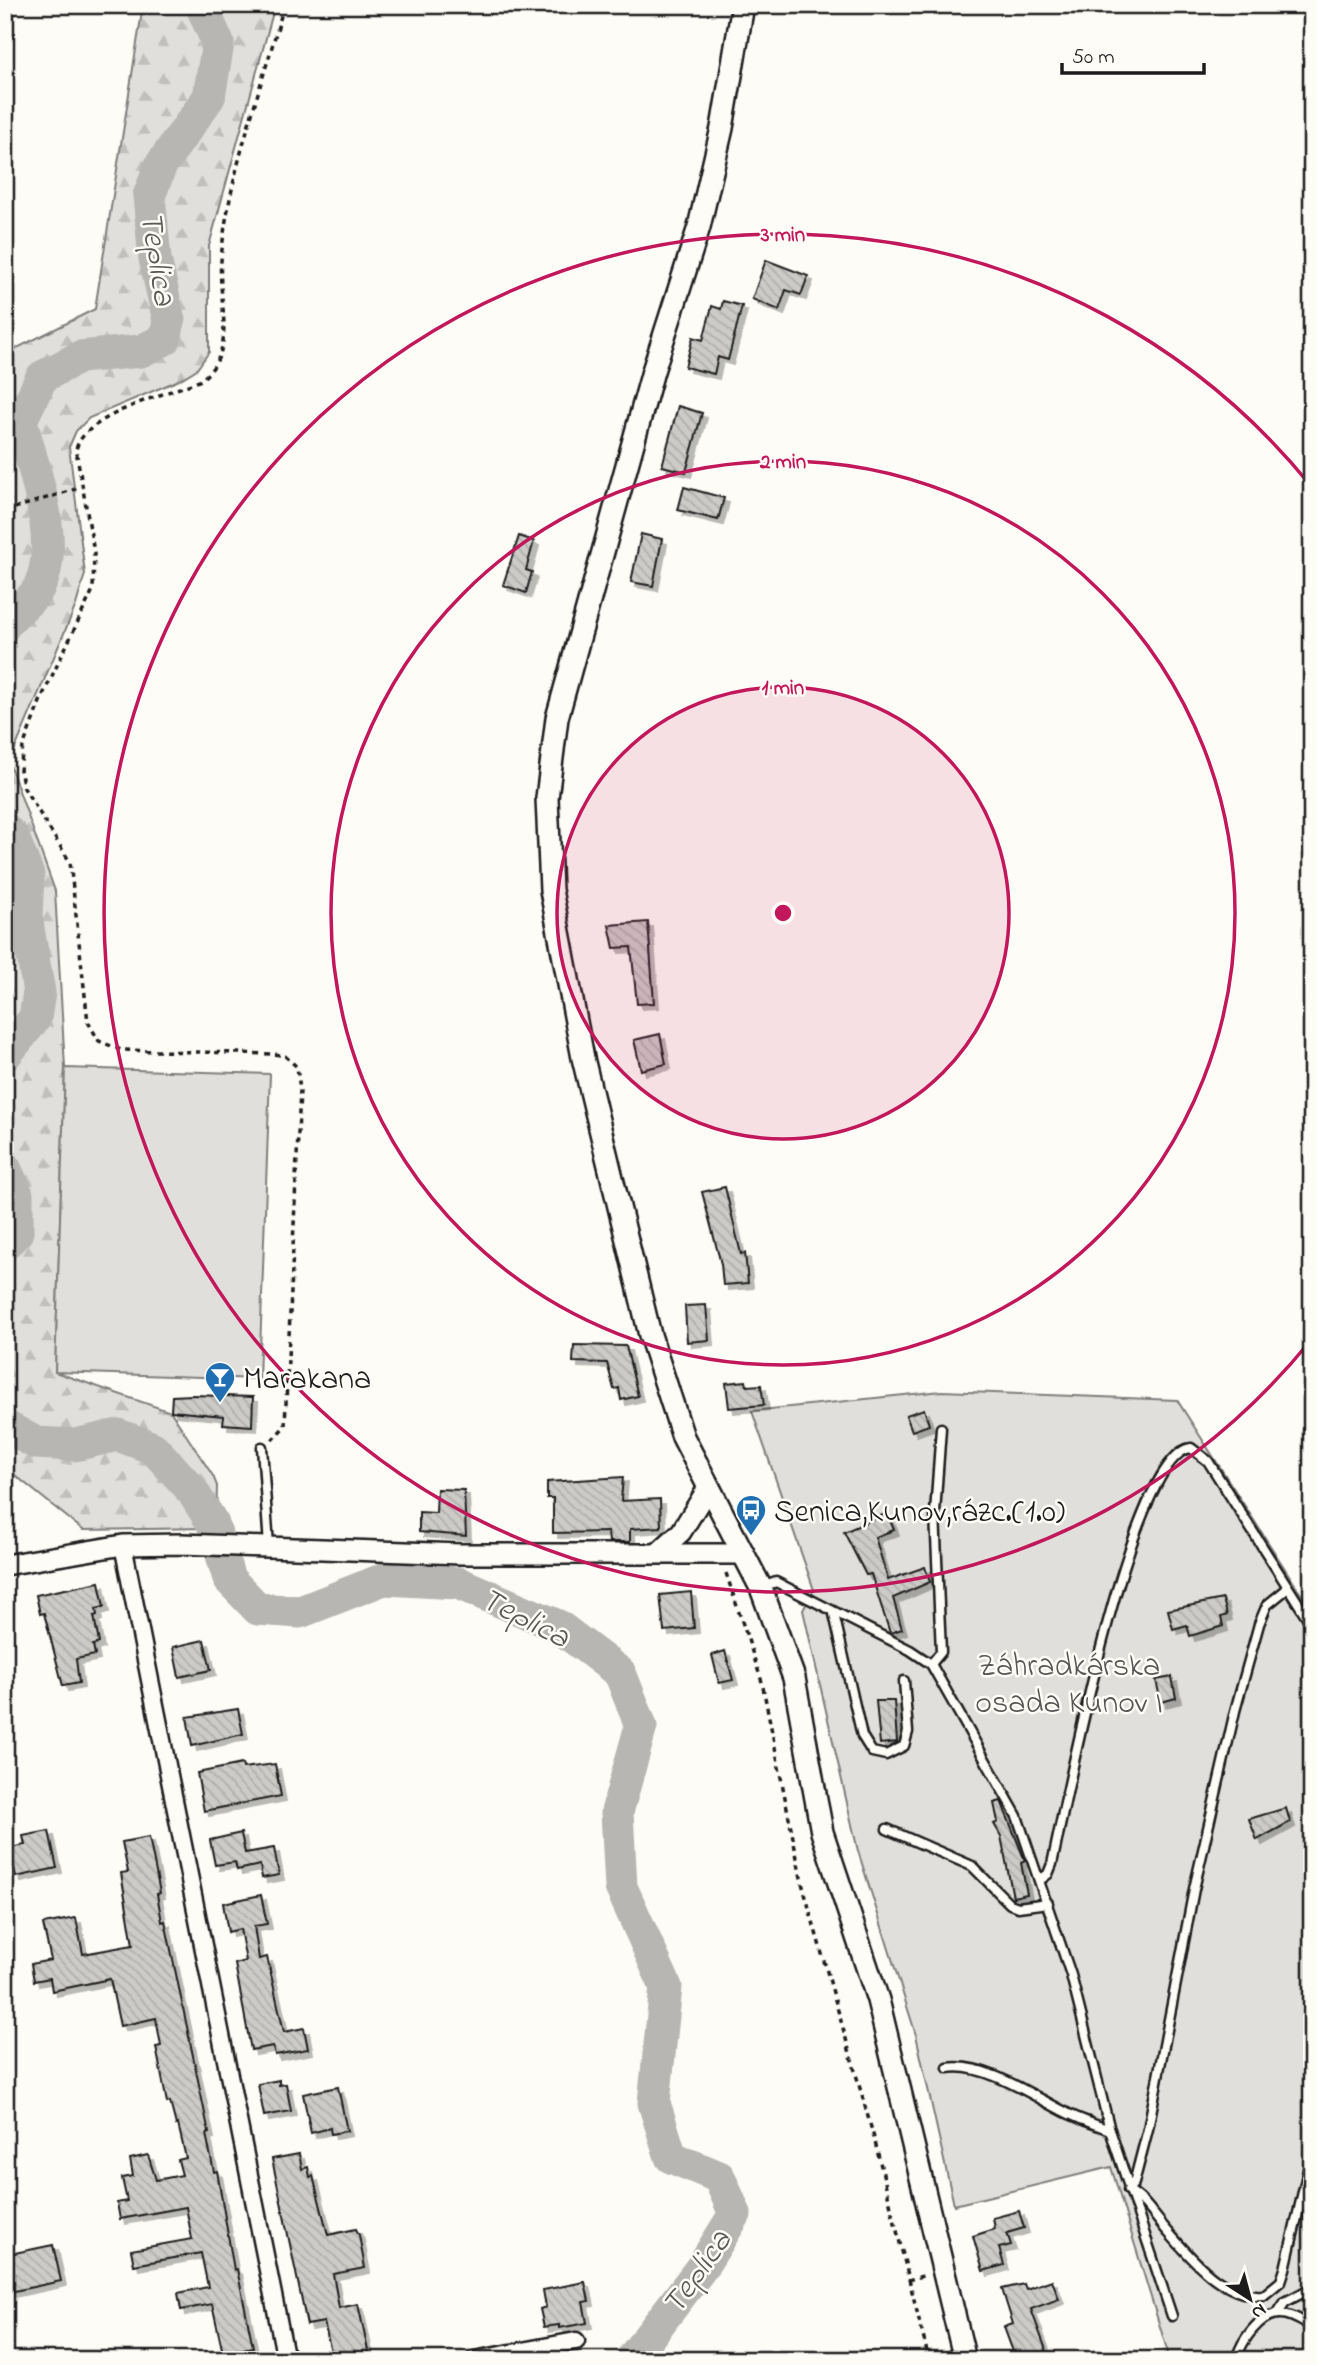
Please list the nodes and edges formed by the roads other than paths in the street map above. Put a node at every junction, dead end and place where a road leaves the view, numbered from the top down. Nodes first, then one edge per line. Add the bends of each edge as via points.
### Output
1 (743, 5) edge
2 (941, 1428) dead end
3 (262, 1447) road end
4 (708, 1488) junction
5 (123, 1545) junction
6 (269, 1546) junction
7 (659, 1552) junction
8 (744, 1554) junction
9 (5, 1566) edge
10 (761, 1587) junction
11 (1288, 1588) junction
12 (834, 1614) junction
13 (1312, 1625) edge
14 (931, 1664) junction
15 (904, 1681) dead end
16 (887, 1829) dead end
17 (1040, 1880) junction
18 (1048, 1903) junction
19 (948, 2068) dead end
20 (1110, 2130) junction
21 (1312, 2153) edge
22 (1128, 2190) junction
23 (1312, 2288) edge
24 (1277, 2314) junction
25 (1172, 2316) dead end
26 (1312, 2327) edge
27 (576, 2341) dead end
28 (286, 2360) edge
29 (474, 2360) edge
30 (965, 2360) edge
31 (1236, 2360) edge

1 - 4 main road via 714,171 566,682 552,739 547,798 551,890 583,1058 650,1335 677,1422
2 - 14 lane via 935,1513 942,1644
3 - 6 lane
4 - 7 street via 673,1542
4 - 8 main road
5 - 6 street
5 - 9 street
5 - 28 street
6 - 7 street via 505,1555
7 - 8 street
8 - 10 main road
10 - 12 lane via 776,1581
10 - 30 main road via 794,1678 822,1832 878,2000
11 - 13 lane
11 - 17 lane via 1208,1461 1191,1448 1177,1452 1164,1467 1129,1548 1052,1864
11 - 22 lane via 1268,1605 1259,1624 1235,1711 1194,1889 1148,2129 1134,2183
12 - 14 lane
12 - 15 lane via 862,1736 872,1752 886,1755 904,1746 908,1732
14 - 17 lane via 1017,1816
16 - 18 lane via 972,1866 1010,1904
17 - 18 lane
18 - 20 lane
19 - 20 lane via 962,2066 1030,2092
20 - 22 lane
21 - 22 lane via 1281,2281 1264,2295 1239,2294 1218,2281 1169,2234 1139,2196
22 - 25 lane
23 - 24 lane via 1285,2302
24 - 26 lane
24 - 31 lane via 1256,2326
27 - 29 street

